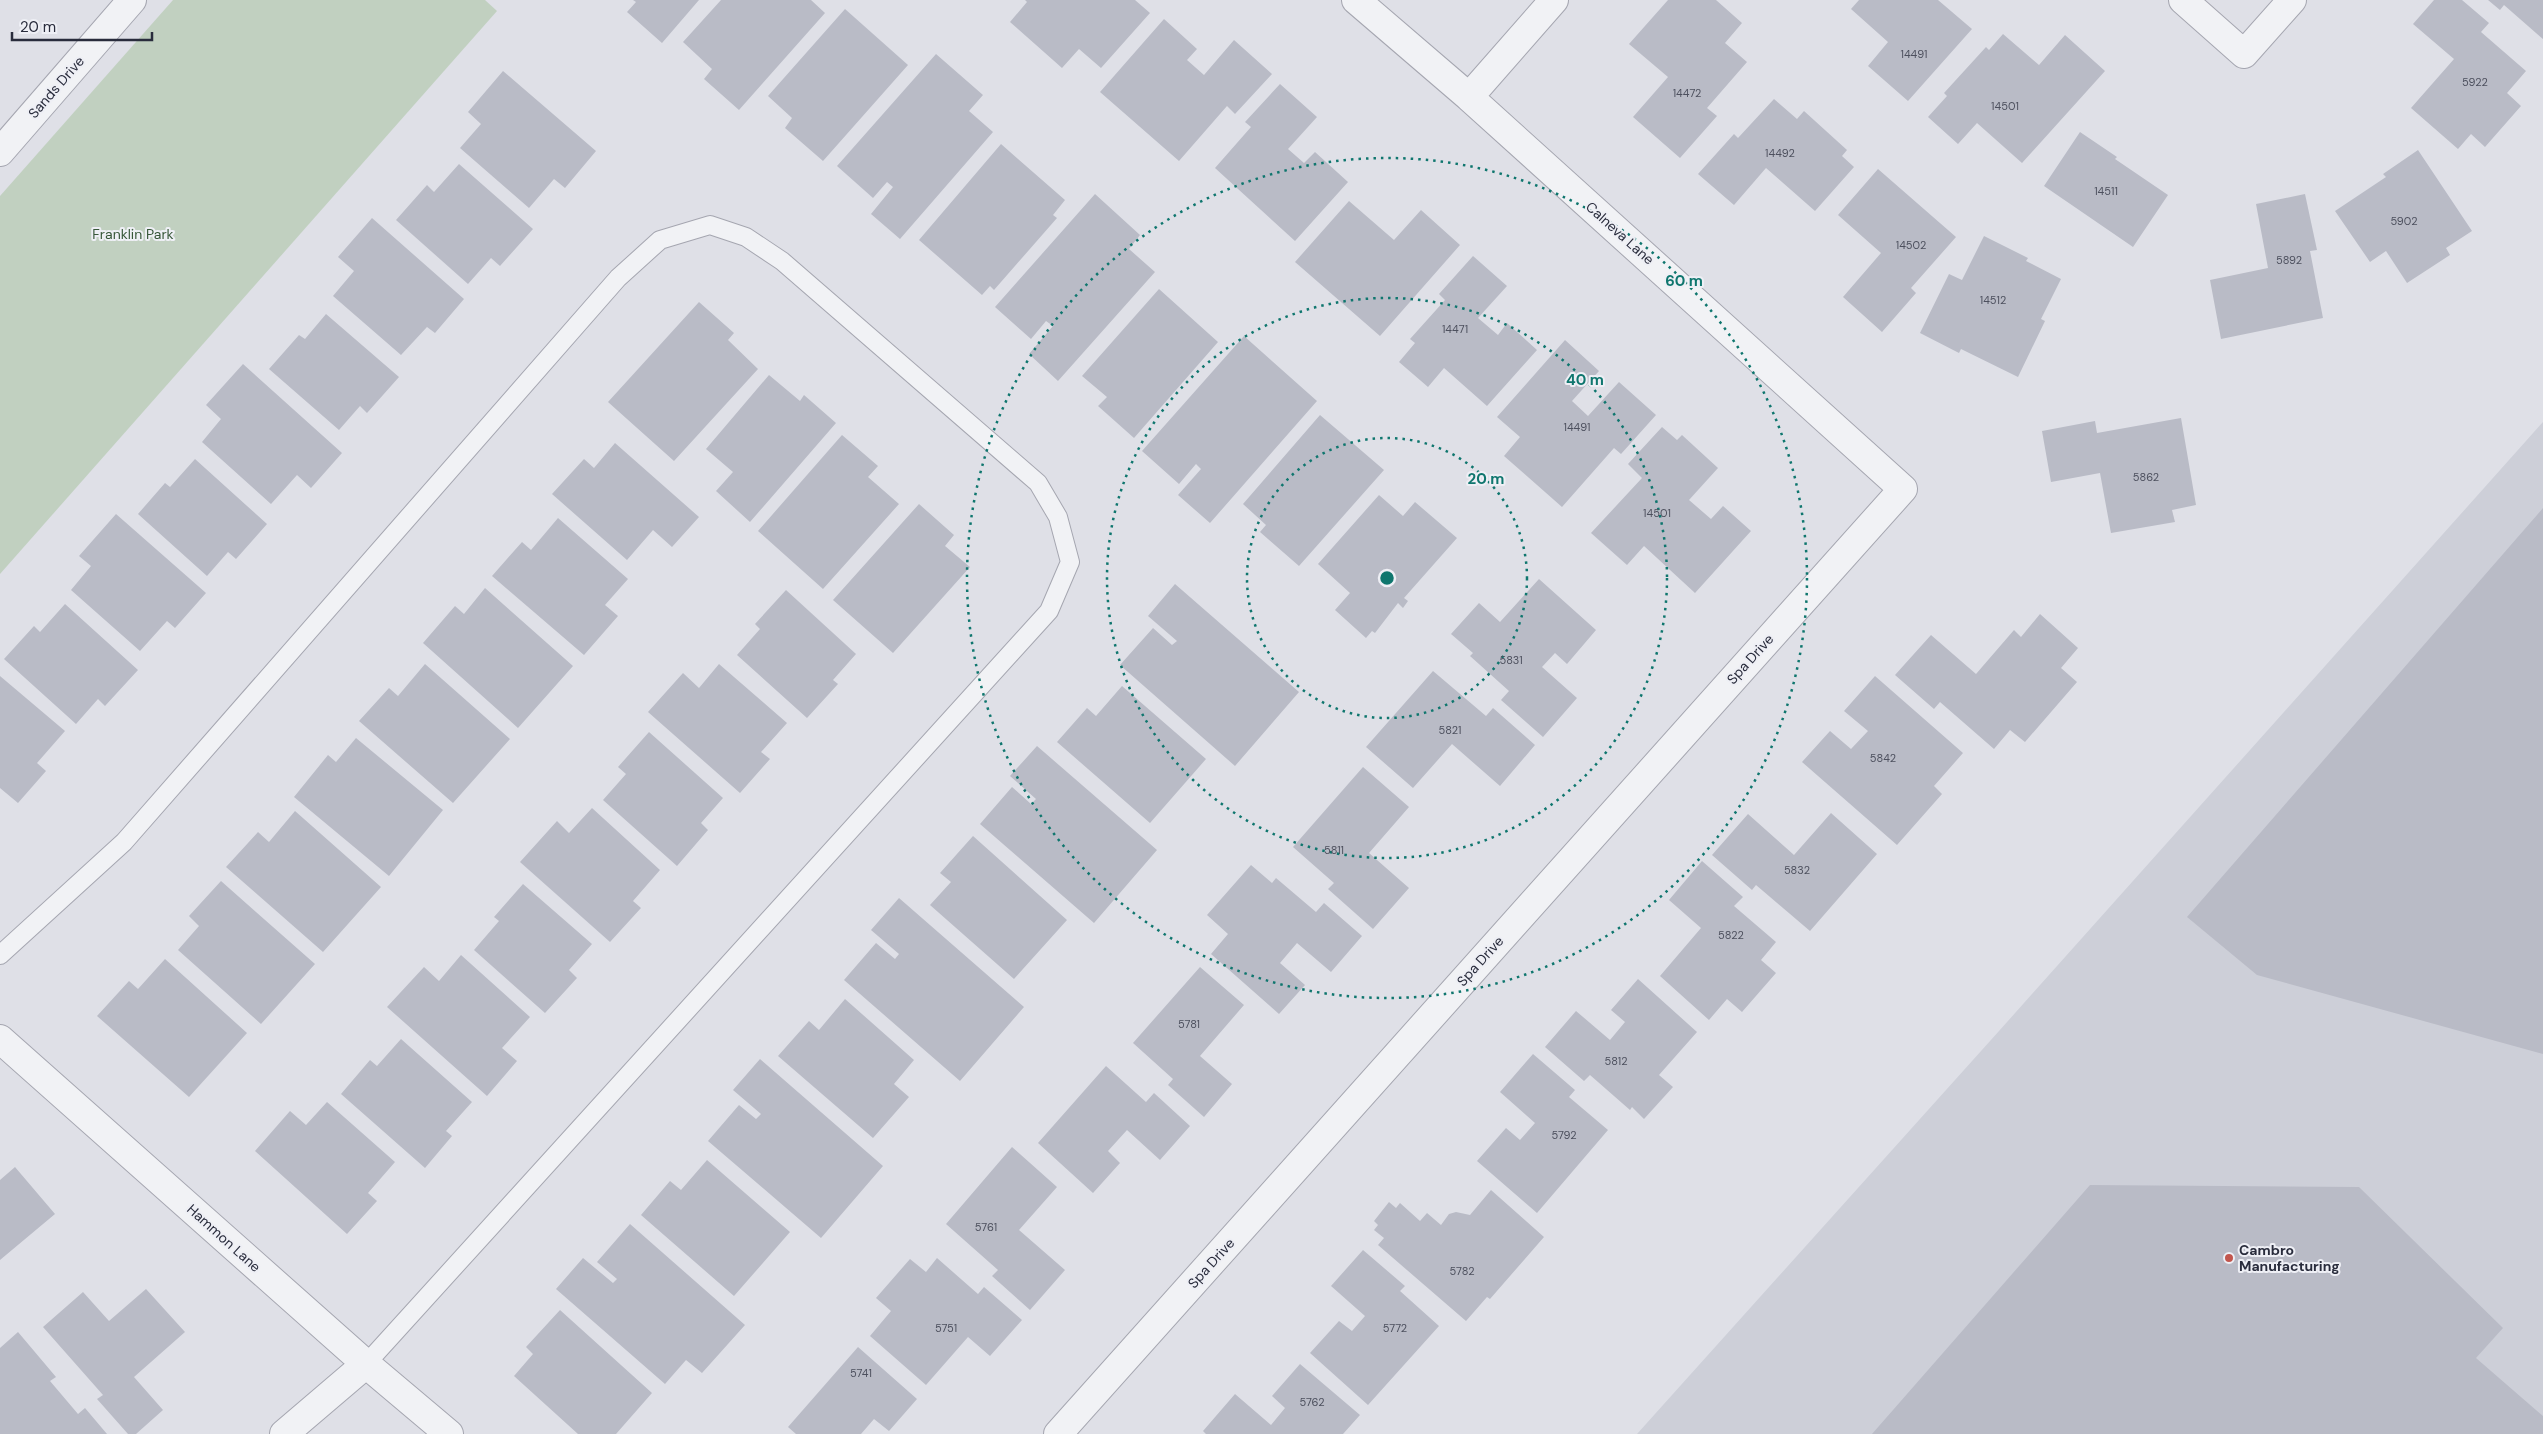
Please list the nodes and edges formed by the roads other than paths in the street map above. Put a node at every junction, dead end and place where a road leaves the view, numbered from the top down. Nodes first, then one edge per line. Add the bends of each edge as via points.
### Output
1 (132, 0) edge
2 (1356, 0) edge
3 (1554, 0) edge
4 (2183, 0) edge
5 (2292, 0) edge
6 (1469, 96) junction
7 (0, 152) edge
8 (1903, 488) joint
9 (0, 955) edge
10 (0, 1039) edge
11 (366, 1364) junction
12 (284, 1434) edge
13 (449, 1434) edge
14 (1058, 1434) edge

1 - 7 street, Sands Drive
2 - 6 street, Calneva Lane
3 - 6 street
4 - 5 street via 2244,54
6 - 8 street, Calneva Lane
8 - 14 street, Spa Drive
9 - 11 lane via 124,842 618,278 660,240 710,225 746,237 782,261 1038,483 1058,518 1070,562 1048,611
10 - 11 street, Hammon Lane
11 - 12 street
11 - 13 street, Hammon Lane

